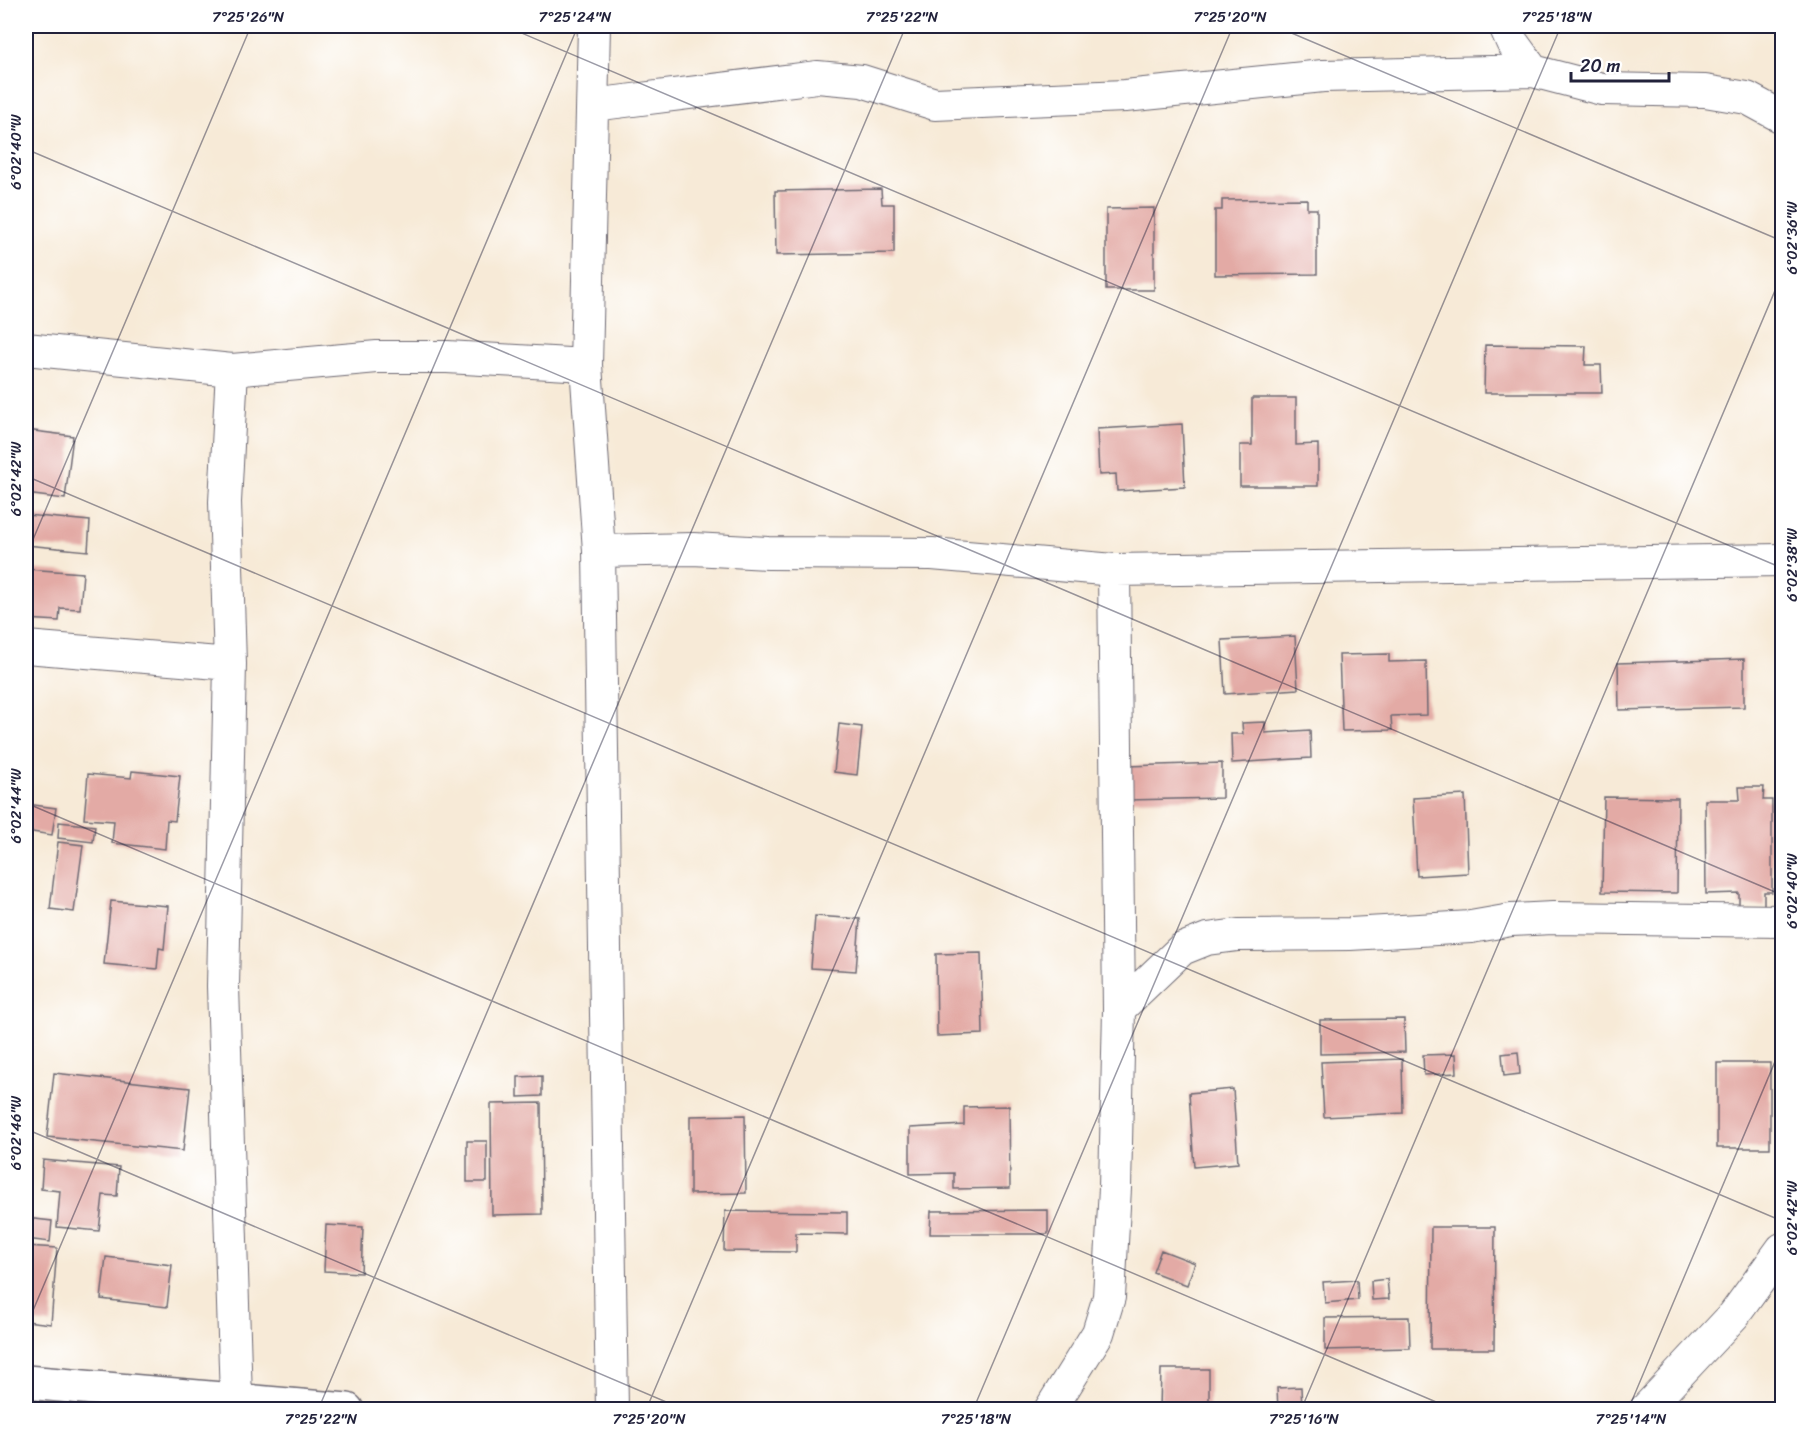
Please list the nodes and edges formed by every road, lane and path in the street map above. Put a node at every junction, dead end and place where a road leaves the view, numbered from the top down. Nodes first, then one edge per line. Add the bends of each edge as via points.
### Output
1 (594, 26) edge
2 (1505, 26) edge
3 (1533, 71) junction
4 (593, 105) junction
5 (1782, 117) edge
6 (26, 349) edge
7 (586, 365) junction
8 (232, 370) junction
9 (599, 551) junction
10 (1782, 560) edge
11 (1114, 570) junction
12 (26, 647) edge
13 (230, 664) junction
14 (1782, 921) edge
15 (1119, 1009) junction
16 (1782, 1249) edge
17 (26, 1382) edge
18 (236, 1400) junction
19 (177, 1402) edge
20 (347, 1410) edge
21 (612, 1410) edge
22 (1050, 1410) edge
23 (1645, 1410) edge

1 - 4 street
2 - 3 street
3 - 4 street via 1323,76 1125,96 946,104 914,99 862,81 817,77
3 - 5 street via 1602,89 1716,93 1747,99
4 - 7 street
6 - 8 street
7 - 8 street via 377,357
7 - 9 street
8 - 13 street via 225,502
9 - 11 street via 932,554
9 - 21 street
10 - 11 street
11 - 15 street
12 - 13 street
13 - 18 street via 223,986
14 - 15 street via 1553,918 1394,932 1207,939 1182,949
15 - 22 street via 1109,1297 1098,1334
16 - 23 street via 1734,1315
17 - 19 street
18 - 19 street
18 - 20 street

